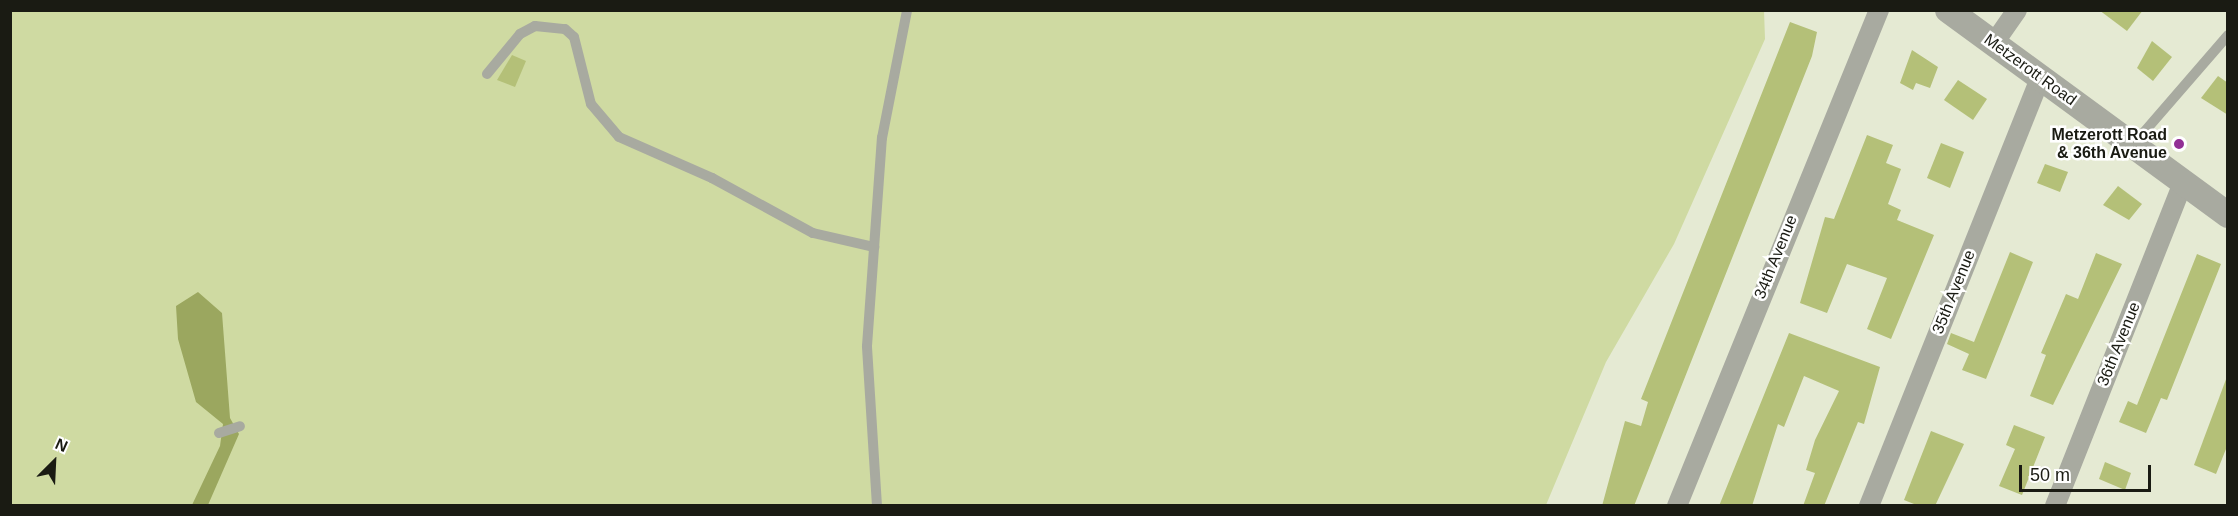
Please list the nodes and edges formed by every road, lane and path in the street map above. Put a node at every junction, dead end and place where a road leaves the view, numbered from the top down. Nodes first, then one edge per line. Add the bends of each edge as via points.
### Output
1 (907, 10) edge
2 (1878, 10) edge
3 (1948, 10) edge
4 (2017, 10) edge
5 (2228, 35) edge
6 (1994, 43) junction
7 (487, 74) dead end
8 (2040, 78) junction
9 (2132, 146) junction
10 (2183, 183) junction
11 (2228, 215) edge
12 (874, 247) junction
13 (240, 426) dead end
14 (219, 433) dead end
15 (877, 506) edge
16 (1677, 506) edge
17 (1869, 506) edge
18 (2055, 506) edge

1 - 12 lane via 882,138
2 - 16 street, 34th Avenue
3 - 6 street, Metzerott Road
4 - 6 street
5 - 9 lane
6 - 8 street, Metzerott Road
7 - 12 lane via 502,50 535,26 565,29 574,37 591,104 619,137 712,178 813,233
8 - 9 street, Metzerott Road
8 - 17 street, 35th Avenue
9 - 10 street, Metzerott Road
10 - 11 street, Metzerott Road
10 - 18 street, 36th Avenue
12 - 15 lane via 867,346
13 - 14 lane

